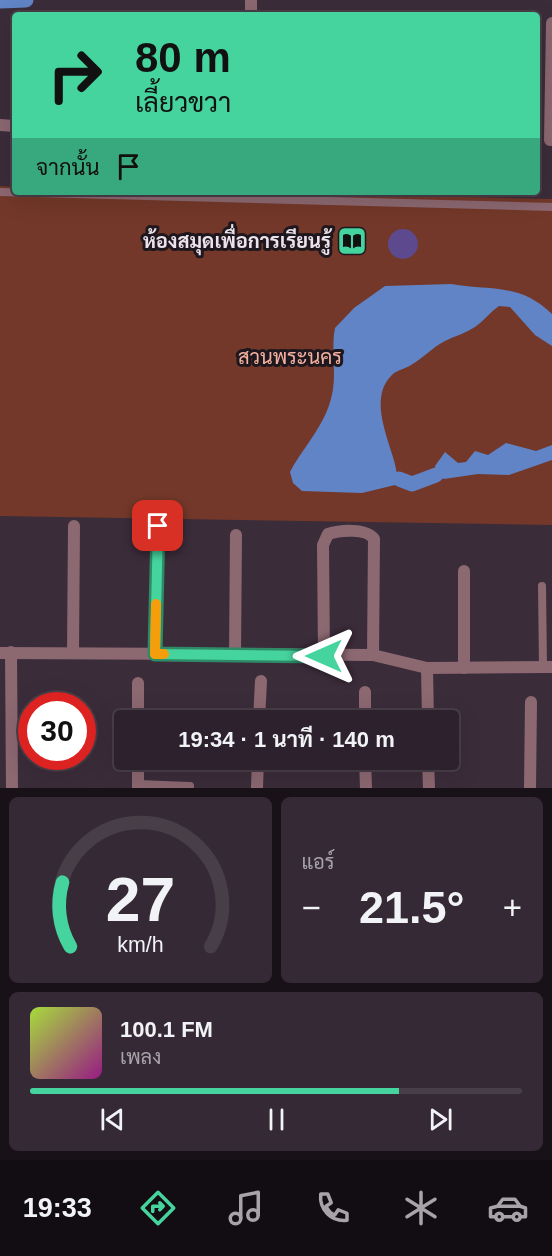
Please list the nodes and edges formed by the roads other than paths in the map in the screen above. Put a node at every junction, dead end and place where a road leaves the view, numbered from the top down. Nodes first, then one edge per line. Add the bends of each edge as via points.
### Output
1 (552, 23) edge
2 (551, 140) edge
3 (110, 195) edge
4 (552, 207) edge
5 (74, 526) dead end
6 (158, 526) dead end
7 (236, 535) dead end
8 (464, 571) dead end
9 (542, 586) dead end
10 (6, 652) edge
11 (73, 653) junction
12 (155, 654) junction
13 (235, 655) junction
14 (373, 655) junction
15 (324, 656) junction
16 (547, 667) edge
17 (464, 668) junction
18 (427, 669) junction
19 (261, 681) dead end
20 (138, 683) dead end
21 (365, 692) dead end
22 (531, 702) dead end
23 (138, 710) edge
24 (260, 710) edge
25 (365, 710) edge
26 (428, 710) edge
27 (138, 770) edge
28 (258, 770) edge
29 (365, 770) edge
30 (428, 770) edge
31 (138, 786) edge
32 (190, 786) dead end
33 (12, 788) edge
34 (257, 788) edge
35 (366, 788) edge
36 (429, 788) edge
37 (530, 788) edge

1 - 2 street
3 - 4 lane
5 - 11 street
6 - 12 street
7 - 13 street
8 - 17 street
9 - 16 lane
10 - 11 street
10 - 33 street
11 - 12 street
12 - 13 street
13 - 15 street
14 - 15 street
14 - 15 street via 374,539 366,532 335,531 328,534 323,545
14 - 18 street
16 - 17 street
17 - 18 street
18 - 26 street
19 - 24 street
20 - 23 street
21 - 25 street
22 - 37 street
27 - 31 street
28 - 34 street
29 - 35 street
30 - 36 street
31 - 32 lane

